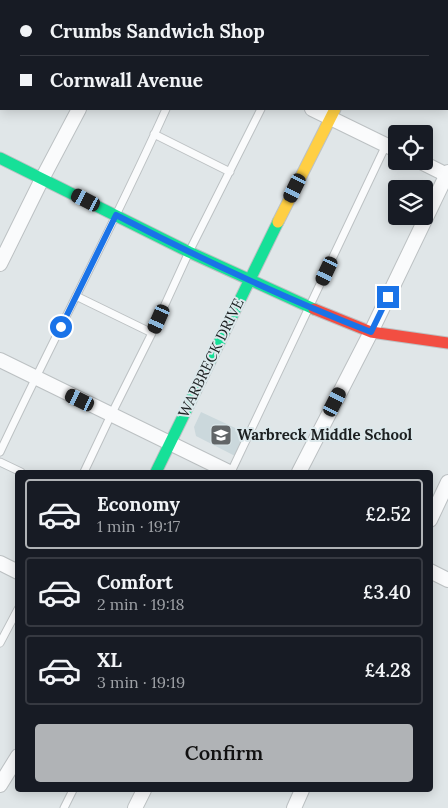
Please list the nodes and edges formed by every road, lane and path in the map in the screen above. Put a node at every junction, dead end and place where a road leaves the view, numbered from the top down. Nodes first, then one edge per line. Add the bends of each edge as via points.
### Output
1 (79, 110) edge
2 (166, 110) edge
3 (261, 110) edge
4 (317, 110) edge
5 (333, 113) edge
6 (154, 134) junction
7 (388, 146) edge
8 (388, 154) edge
9 (0, 158) edge
10 (433, 168) edge
11 (230, 172) junction
12 (447, 174) edge
13 (42, 179) junction
14 (116, 215) junction
15 (189, 252) junction
16 (0, 264) edge
17 (249, 280) junction
18 (76, 296) junction
19 (310, 308) junction
20 (371, 332) junction
21 (152, 333) junction
22 (448, 343) edge
23 (0, 360) edge
24 (35, 378) junction
25 (111, 414) junction
26 (170, 444) junction
27 (0, 452) edge
28 (0, 462) edge
29 (17, 470) edge
30 (85, 470) edge
31 (157, 470) edge
32 (226, 470) edge
33 (231, 470) edge
34 (300, 470) edge
35 (448, 482) edge
36 (433, 514) edge
37 (0, 563) edge
38 (15, 570) edge
39 (433, 572) edge
40 (448, 580) edge
41 (15, 615) edge
42 (0, 643) edge
43 (15, 759) edge
44 (4, 769) edge
45 (0, 785) edge
46 (71, 792) edge
47 (143, 792) edge
48 (301, 792) edge
49 (64, 808) edge
50 (135, 808) edge
51 (294, 808) edge

1 - 13 street
2 - 6 lane
3 - 11 lane
4 - 5 street
5 - 7 street
5 - 17 street, WARBRECK DRIVE
6 - 11 lane
6 - 14 lane
8 - 19 lane
9 - 13 street
10 - 12 street
11 - 15 lane
12 - 20 street
13 - 14 street
13 - 16 street
14 - 15 street
14 - 18 lane
15 - 17 street
15 - 21 lane
17 - 19 street
17 - 26 street, WARBRECK DRIVE
18 - 21 lane
18 - 24 lane
19 - 20 street
19 - 33 lane
20 - 22 street
20 - 34 street
21 - 25 lane
23 - 24 street
24 - 25 street
24 - 27 lane
25 - 26 street
25 - 30 lane
26 - 31 street, WARBRECK DRIVE
26 - 32 street
28 - 29 lane
35 - 36 street
37 - 38 street
39 - 40 street
41 - 42 lane
43 - 44 street
44 - 45 street
46 - 49 lane
47 - 50 street
48 - 51 street

